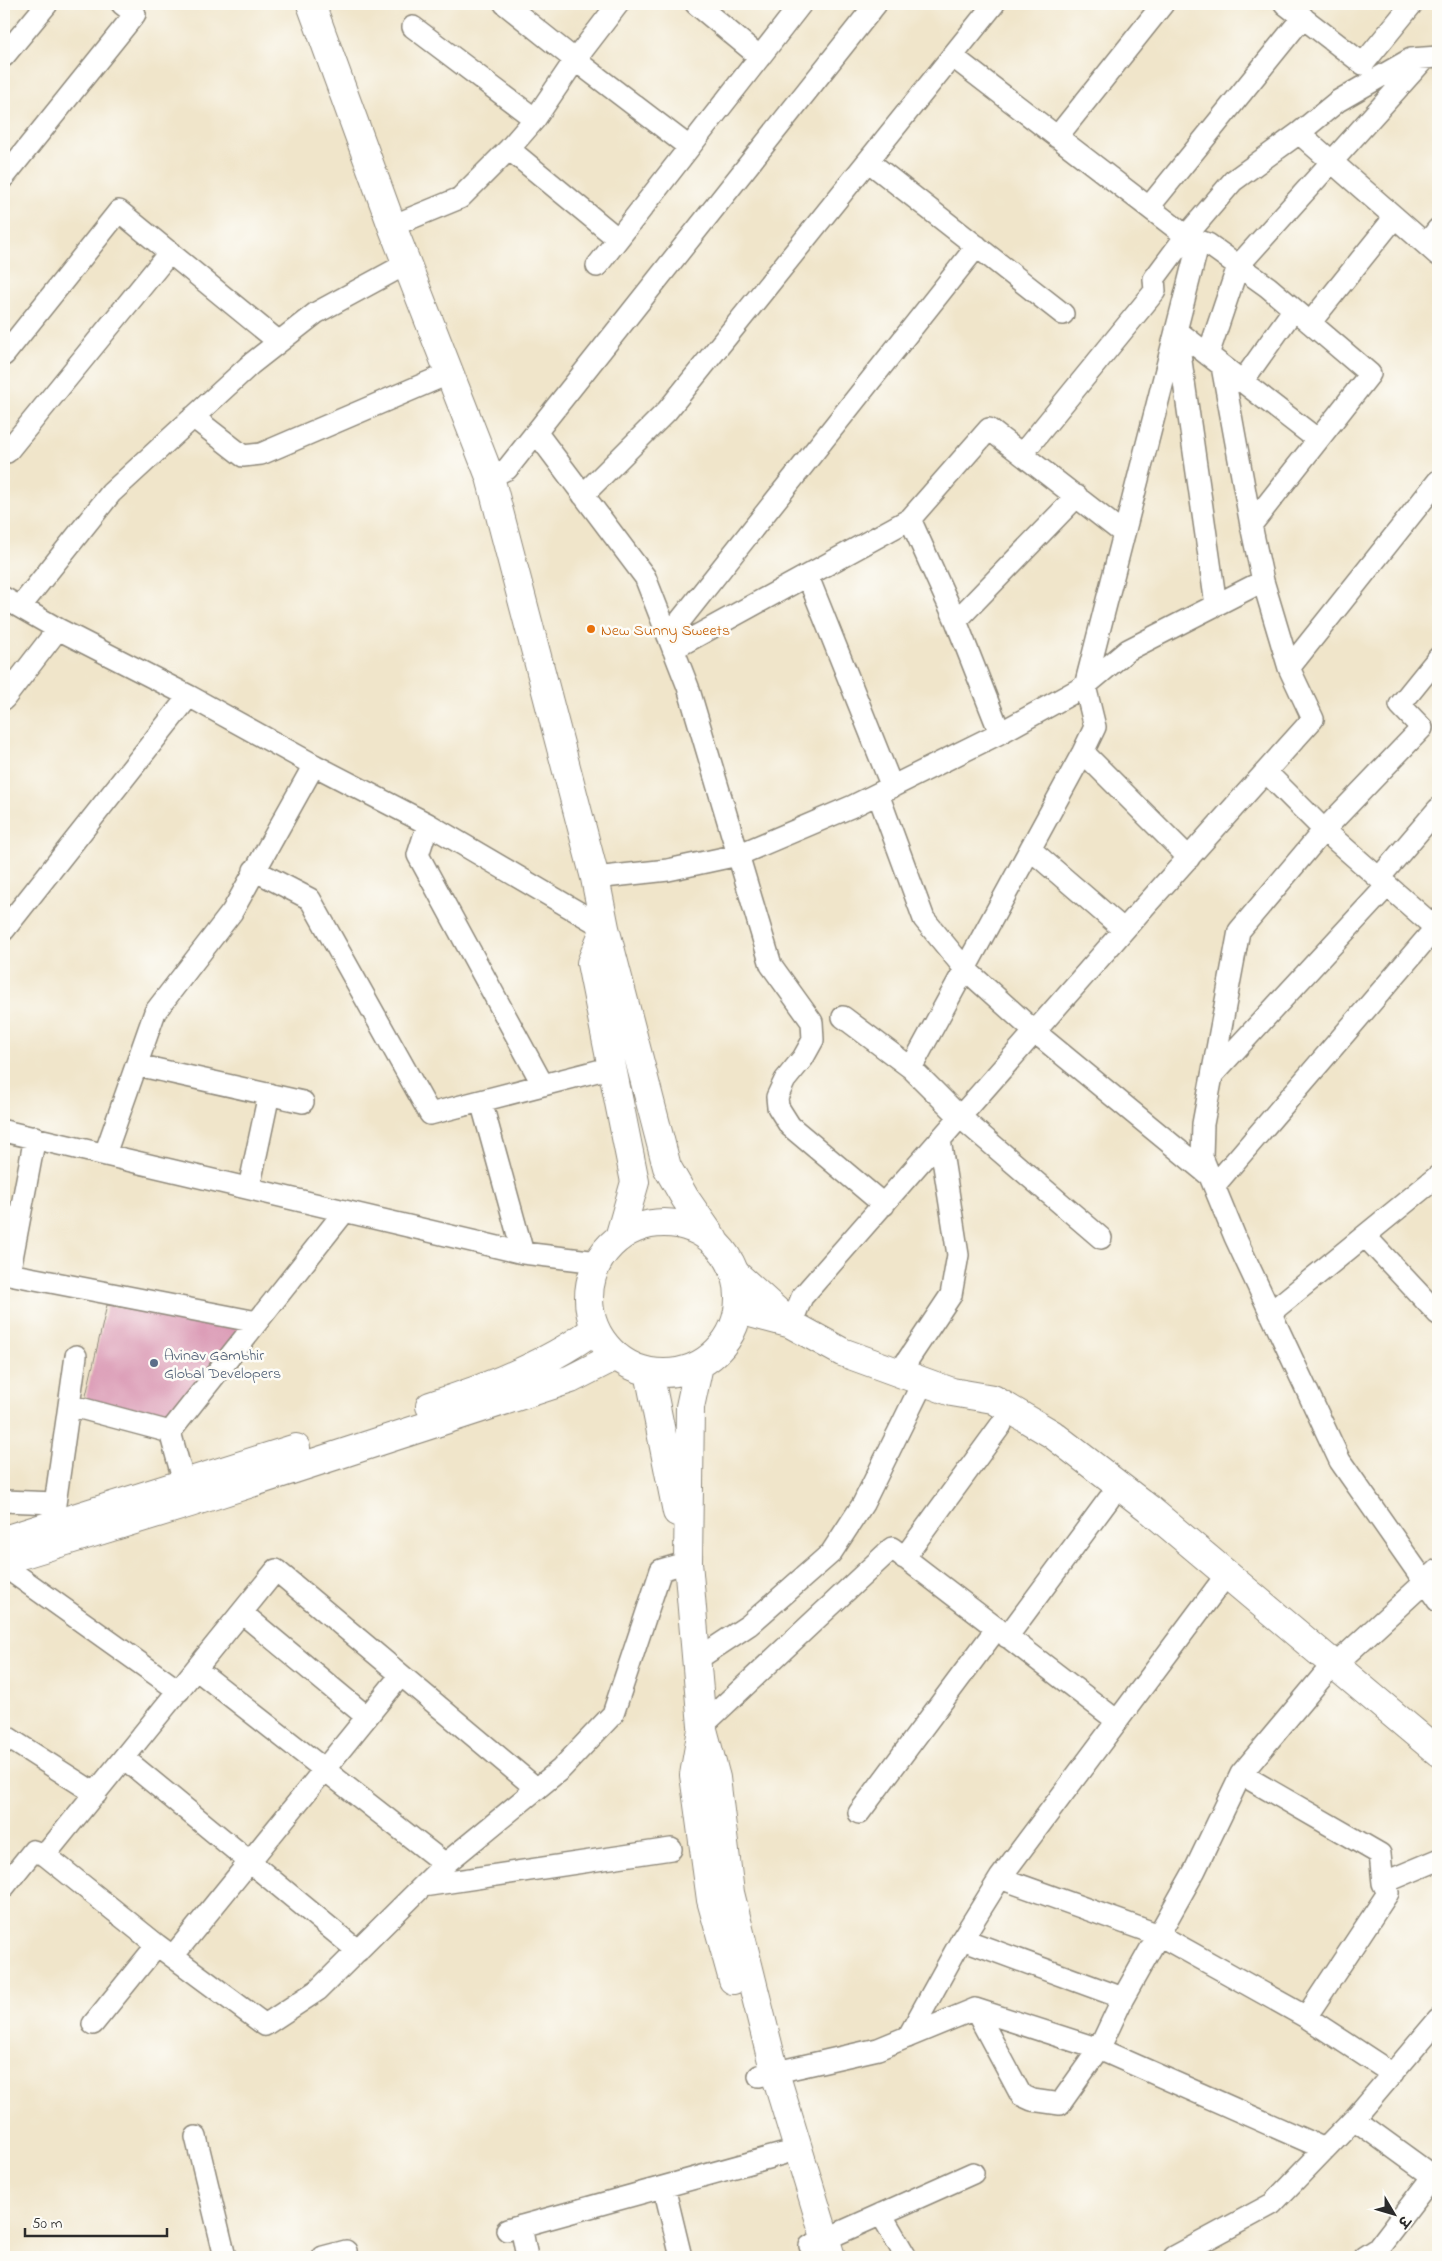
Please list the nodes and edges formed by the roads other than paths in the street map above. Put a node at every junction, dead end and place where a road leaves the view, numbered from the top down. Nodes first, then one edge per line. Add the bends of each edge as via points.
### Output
1 (47, 4) edge
2 (122, 4) edge
3 (311, 4) edge
4 (505, 4) edge
5 (618, 4) edge
6 (696, 4) edge
7 (801, 4) edge
8 (876, 4) edge
9 (994, 4) edge
10 (1163, 4) edge
11 (1285, 4) edge
12 (1412, 4) edge
13 (1303, 18) junction
14 (413, 27) dead end
15 (4, 56) edge
16 (952, 56) junction
17 (760, 57) junction
18 (1432, 58) edge
19 (575, 60) junction
20 (535, 119) junction
21 (1299, 133) junction
22 (1058, 137) junction
23 (689, 147) junction
24 (509, 149) junction
25 (868, 161) junction
26 (1332, 162) junction
27 (4, 177) edge
28 (1148, 208) junction
29 (1395, 217) junction
30 (392, 226) junction
31 (618, 238) junction
32 (1193, 239) junction
33 (1434, 243) edge
34 (977, 246) junction
35 (170, 252) junction
36 (408, 263) junction
37 (597, 266) dead end
38 (1238, 266) junction
39 (1294, 309) junction
40 (1063, 314) dead end
41 (1310, 323) junction
42 (1176, 330) junction
43 (279, 342) junction
44 (4, 355) edge
45 (1215, 360) junction
46 (450, 374) junction
47 (1242, 382) junction
48 (193, 417) junction
49 (536, 432) junction
50 (1318, 440) junction
51 (4, 449) edge
52 (1022, 454) junction
53 (490, 477) junction
54 (1438, 481) edge
55 (583, 495) junction
56 (1077, 496) junction
57 (910, 520) junction
58 (1252, 524) junction
59 (1123, 533) junction
60 (808, 577) junction
61 (1263, 580) junction
62 (12, 603) edge
63 (1216, 605) junction
64 (956, 621) junction
65 (58, 629) junction
66 (671, 643) junction
67 (1438, 658) edge
68 (1289, 668) junction
69 (1085, 686) junction
70 (190, 696) junction
71 (4, 699) edge
72 (1000, 733) junction
73 (1083, 752) junction
74 (314, 765) junction
75 (1266, 772) junction
76 (885, 790) junction
77 (1438, 809) edge
78 (428, 824) junction
79 (1324, 830) junction
80 (1030, 849) junction
81 (738, 855) junction
82 (1188, 858) junction
83 (254, 870) junction
84 (595, 878) junction
85 (1383, 882) junction
86 (605, 928) junction
87 (1437, 928) edge
88 (4, 930) edge
89 (1124, 930) junction
90 (965, 969) junction
91 (843, 1017) dead end
92 (1035, 1032) junction
93 (136, 1065) junction
94 (613, 1067) junction
95 (911, 1068) junction
96 (1213, 1074) junction
97 (543, 1085) junction
98 (269, 1094) junction
99 (481, 1101) junction
100 (303, 1102) dead end
101 (960, 1117) junction
102 (4, 1132) edge
103 (35, 1137) junction
104 (940, 1140) junction
105 (105, 1154) junction
106 (1438, 1176) edge
107 (1212, 1181) junction
108 (249, 1188) junction
109 (884, 1205) junction
110 (345, 1211) junction
111 (1365, 1236) junction
112 (619, 1238) junction
113 (1101, 1238) dead end
114 (714, 1240) junction
115 (523, 1253) junction
116 (598, 1262) junction
117 (6, 1273) edge
118 (737, 1275) junction
119 (739, 1310) junction
120 (1270, 1313) junction
121 (1438, 1314) edge
122 (257, 1322) junction
123 (791, 1324) junction
124 (595, 1329) junction
125 (76, 1356) dead end
126 (616, 1356) junction
127 (699, 1365) junction
128 (648, 1372) junction
129 (911, 1377) junction
130 (952, 1392) junction
131 (69, 1405) junction
132 (1001, 1425) junction
133 (170, 1432) junction
134 (187, 1493) junction
135 (1109, 1499) junction
136 (4, 1501) edge
137 (53, 1524) junction
138 (4, 1540) edge
139 (904, 1558) junction
140 (4, 1560) edge
141 (688, 1562) junction
142 (4, 1566) edge
143 (1432, 1576) edge
144 (1222, 1580) junction
145 (1438, 1600) edge
146 (242, 1613) junction
147 (1002, 1633) junction
148 (696, 1660) junction
149 (196, 1669) junction
150 (1330, 1671) junction
151 (401, 1675) junction
152 (179, 1692) junction
153 (367, 1717) junction
154 (1116, 1720) junction
155 (702, 1726) junction
156 (4, 1735) edge
157 (1438, 1752) edge
158 (124, 1759) junction
159 (324, 1770) junction
160 (1438, 1772) edge
161 (1241, 1774) junction
162 (537, 1789) junction
163 (96, 1794) junction
164 (859, 1813) dead end
165 (672, 1848) dead end
166 (45, 1855) junction
167 (1438, 1860) edge
168 (250, 1862) junction
169 (445, 1864) junction
170 (1000, 1878) junction
171 (1383, 1883) junction
172 (423, 1886) junction
173 (4, 1888) edge
174 (1159, 1935) junction
175 (962, 1939) junction
176 (165, 1951) junction
177 (358, 1951) junction
178 (1123, 1998) junction
179 (976, 2009) junction
180 (1306, 2017) junction
181 (1438, 2020) edge
182 (93, 2024) dead end
183 (908, 2037) junction
184 (1099, 2049) junction
185 (767, 2074) junction
186 (1393, 2074) junction
187 (1354, 2119) junction
188 (196, 2137) dead end
189 (1325, 2149) junction
190 (782, 2154) junction
191 (973, 2173) dead end
192 (1436, 2178) edge
193 (664, 2187) junction
194 (882, 2214) junction
195 (820, 2250) edge
196 (346, 2251) dead end
197 (1376, 2254) edge
198 (225, 2257) edge
199 (323, 2257) edge
200 (527, 2257) edge
201 (680, 2257) edge
202 (906, 2257) edge
203 (1174, 2257) edge

1 - 15 street
2 - 27 street via 135,14
3 - 30 main road
4 - 19 street
5 - 19 street
6 - 17 street
7 - 17 street
8 - 49 street
9 - 16 street
10 - 22 street
11 - 13 street
12 - 13 street via 1363,64
13 - 28 street
14 - 20 street
16 - 22 street
16 - 25 street
17 - 23 street
18 - 21 street via 1411,59 1338,101
18 - 26 street
19 - 20 street
19 - 23 street
20 - 24 street
21 - 26 street
21 - 32 street via 1233,180
22 - 28 street
23 - 31 street
24 - 30 street via 460,198
24 - 31 street
25 - 34 street
25 - 55 street via 667,411
26 - 29 street
26 - 38 street
28 - 32 street
29 - 33 street
29 - 41 street
30 - 36 main road
31 - 37 street
32 - 38 street via 1208,244
32 - 42 street
32 - 52 street via 1154,280 1155,291
34 - 40 street
34 - 66 street
35 - 43 street
35 - 44 street via 120,211
35 - 51 street via 7,452
36 - 43 street via 316,313
36 - 46 main road
38 - 39 street
38 - 45 street
39 - 41 street
39 - 47 street
41 - 50 street via 1370,374
42 - 45 street
42 - 59 street
42 - 63 street
43 - 48 street
45 - 47 street
45 - 58 street
46 - 48 street via 261,454 243,456
46 - 53 main road
47 - 50 street
48 - 62 street via 111,493
49 - 53 street via 507,469
49 - 55 street
50 - 58 street
52 - 56 street
52 - 57 street via 988,429
53 - 84 main road
54 - 68 street
55 - 66 street via 645,577
56 - 59 street
56 - 64 street
57 - 60 street
57 - 64 street
58 - 61 street
59 - 69 street
60 - 66 street
60 - 76 street
61 - 63 street
61 - 68 street
62 - 65 street
63 - 69 street via 1128,650
64 - 72 street
65 - 70 street
65 - 71 street
66 - 81 street via 688,687
67 - 79 street via 1400,705 1422,728
68 - 75 street via 1313,719
69 - 72 street
69 - 73 street via 1094,728
70 - 74 street
70 - 88 street
72 - 76 street
73 - 80 street
73 - 82 street
74 - 78 street
74 - 83 street
75 - 79 street
75 - 82 street
76 - 81 street
76 - 90 street via 924,919
77 - 85 street
78 - 86 street
78 - 97 street via 418,854
79 - 85 street
79 - 96 street via 1239,931
80 - 89 street
80 - 90 street
81 - 84 street via 668,870
81 - 109 street via 771,965 812,1022 813,1040 785,1080 777,1097 778,1108 790,1126
82 - 89 street
83 - 93 street via 232,912 155,1012
83 - 99 street via 310,899 430,1114
84 - 86 main road
85 - 87 street
85 - 96 street
86 - 94 main road via 591,963
86 - 114 main road via 667,1167
87 - 107 street
89 - 92 street
90 - 92 street
90 - 95 street
91 - 95 street
92 - 101 street
92 - 107 street
93 - 98 street
93 - 105 street
94 - 97 street
94 - 112 main road via 635,1182
95 - 101 street
96 - 107 street via 1203,1124 1202,1157
97 - 99 street
98 - 100 street
98 - 108 street
99 - 115 street
101 - 104 street
101 - 113 street
102 - 103 street
103 - 105 street
103 - 117 street
104 - 109 street
104 - 129 street via 958,1255 951,1295
105 - 108 street
106 - 111 street
107 - 120 street
108 - 110 street
109 - 123 street via 802,1298
110 - 115 street
110 - 122 street
111 - 120 street
111 - 121 street
112 - 114 main road via 642,1226 667,1222 692,1227
112 - 116 main road
114 - 118 main road via 728,1256
115 - 116 street
116 - 124 main road via 590,1284 589,1307
117 - 122 street
118 - 119 main road
118 - 123 main road
119 - 123 main road
119 - 127 main road via 732,1332 718,1352
120 - 143 street via 1340,1461
122 - 133 street
123 - 129 main road via 842,1352
124 - 126 main road
124 - 134 main road via 574,1345 535,1365 443,1402
125 - 131 street
126 - 128 main road
126 - 134 main road via 571,1379
127 - 128 main road via 674,1373
127 - 141 main road via 690,1407
128 - 141 main road
129 - 130 main road
129 - 148 street via 863,1504 831,1553 749,1625
130 - 132 main road
130 - 144 main road via 992,1399 1052,1434 1148,1508
131 - 133 street
131 - 137 street
132 - 135 main road via 1042,1449
132 - 139 street
133 - 134 street
134 - 137 main road
135 - 144 main road
135 - 147 street
136 - 137 street
137 - 138 main road
137 - 140 main road
139 - 147 street
139 - 155 street via 892,1548
141 - 148 main road
141 - 162 street via 661,1570 613,1714 561,1769
142 - 152 street
143 - 145 street
143 - 150 street
144 - 150 main road
144 - 154 street
146 - 149 street
146 - 151 street via 276,1570
146 - 153 street
147 - 154 street
147 - 164 street
148 - 155 main road
149 - 152 street
149 - 159 street
150 - 157 main road
150 - 160 main road
150 - 161 street
151 - 153 street
151 - 162 street
152 - 158 street
153 - 159 street
154 - 170 street
155 - 185 main road via 694,1775 711,1900
156 - 163 street
158 - 163 street
158 - 168 street
159 - 168 street
159 - 169 street
161 - 171 street via 1380,1854
161 - 174 street via 1195,1870
162 - 169 street
163 - 166 street
165 - 172 street
166 - 173 street via 33,1851
166 - 176 street
167 - 171 street
168 - 176 street
168 - 177 street
169 - 172 street
170 - 174 street
170 - 175 street
171 - 180 street via 1388,1893
172 - 177 street
174 - 178 street
174 - 180 street
175 - 178 street
175 - 183 street
176 - 177 street via 265,2025 318,1990
176 - 182 street
178 - 184 street
179 - 183 street
179 - 184 street
179 - 184 street via 1021,2095 1032,2100 1060,2104
180 - 186 street
181 - 186 street
183 - 185 street via 878,2050
184 - 189 street
185 - 190 main road
185 - 195 main road
186 - 187 street
187 - 189 street
187 - 192 street
188 - 198 street
189 - 203 street via 1272,2204
190 - 193 street
190 - 195 main road
191 - 194 street
192 - 197 street
193 - 200 street via 514,2228
193 - 201 street
194 - 195 street
194 - 202 street
196 - 199 street

